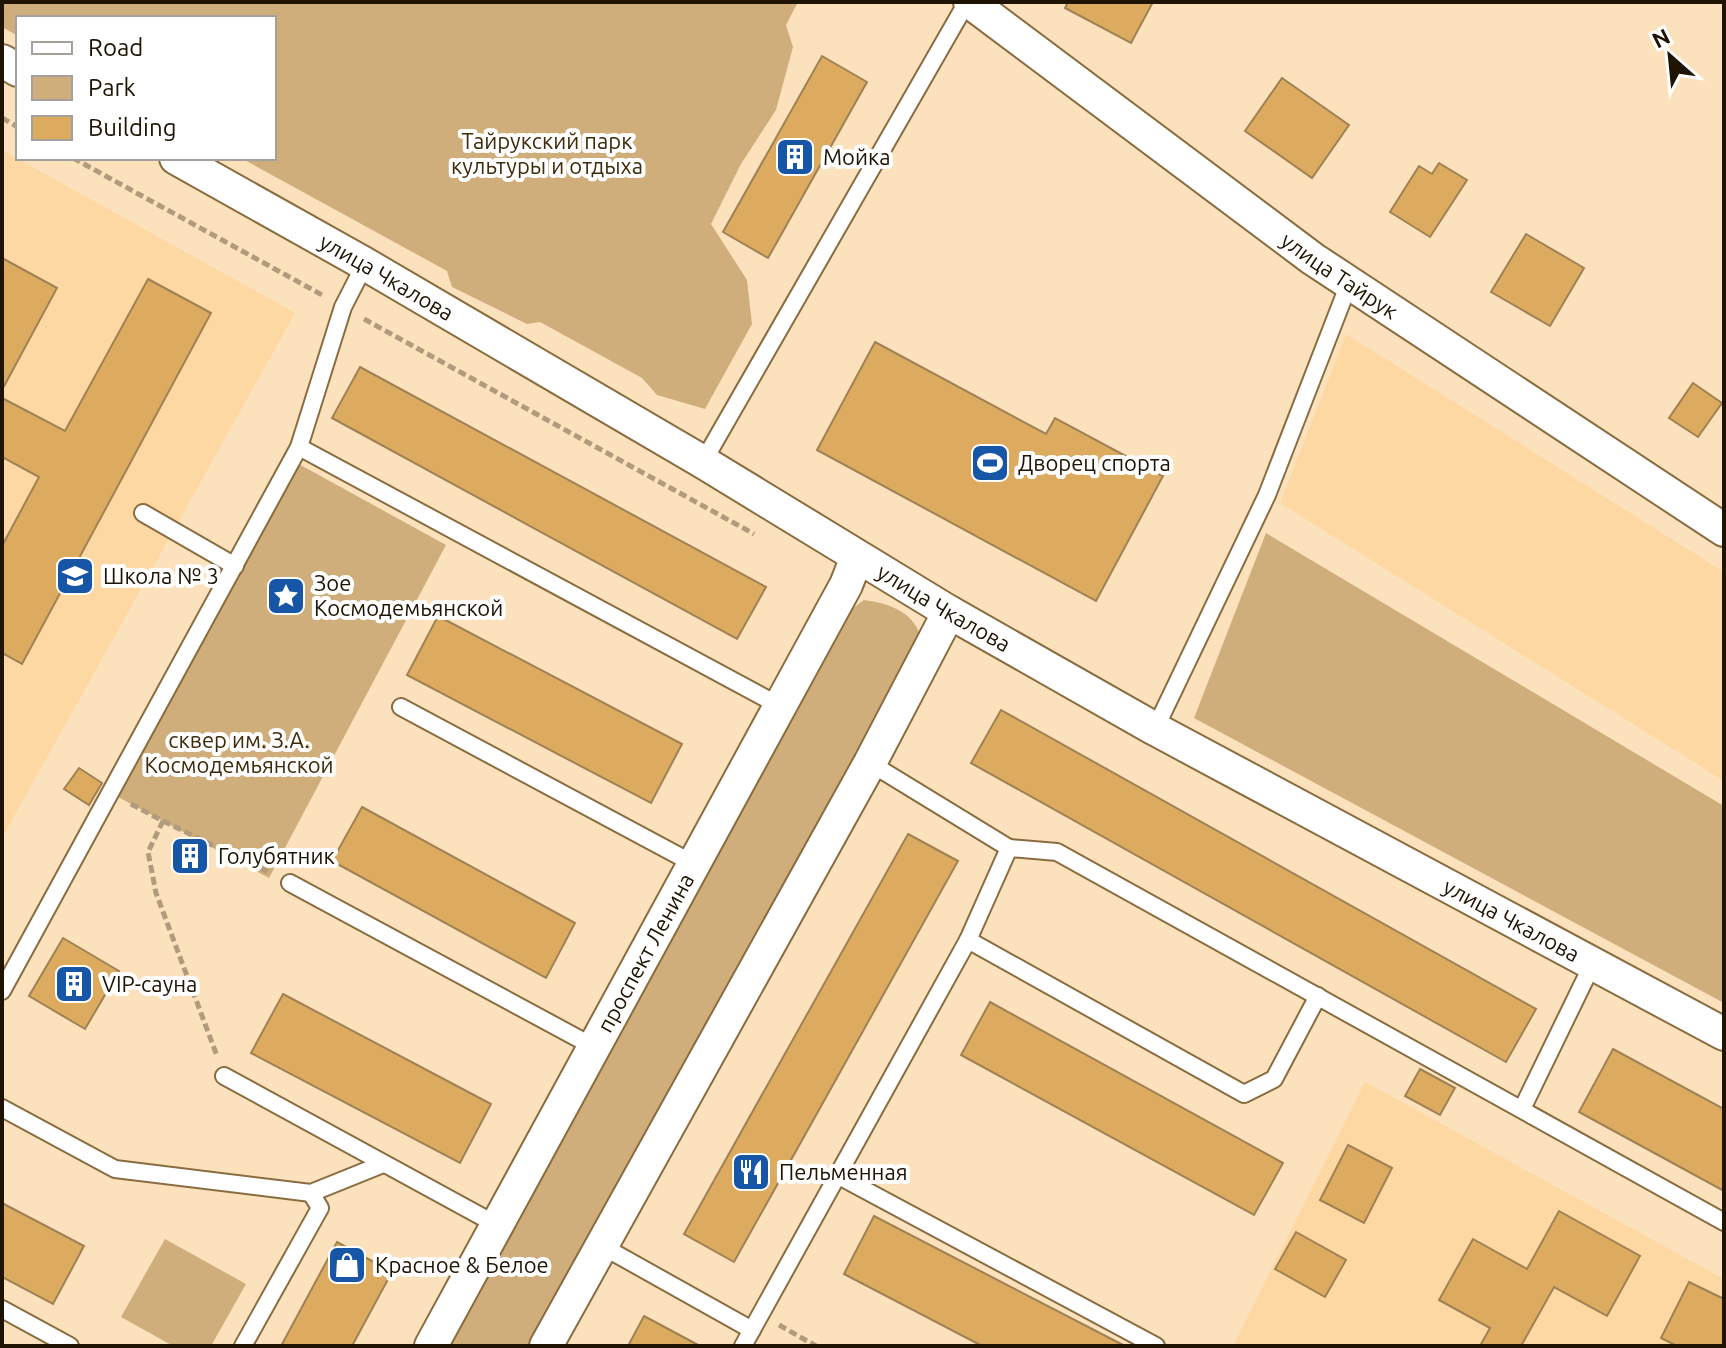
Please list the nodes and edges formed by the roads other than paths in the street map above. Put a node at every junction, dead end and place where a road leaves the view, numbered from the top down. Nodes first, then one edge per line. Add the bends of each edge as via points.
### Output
1 (969, 2) edge
2 (180, 160) edge
3 (365, 264) junction
4 (1350, 281) junction
5 (299, 447) junction
6 (703, 462) junction
7 (143, 513) dead end
8 (1724, 530) edge
9 (857, 557) junction
10 (235, 566) junction
11 (949, 612) junction
12 (780, 706) junction
13 (401, 707) dead end
14 (1155, 729) junction
15 (870, 763) junction
16 (1009, 848) junction
17 (694, 864) junction
18 (290, 883) road end
19 (968, 940) junction
20 (1593, 963) junction
21 (2, 991) edge
22 (1318, 996) junction
23 (1724, 1034) edge
24 (594, 1047) junction
25 (224, 1076) road end
26 (2, 1108) edge
27 (1522, 1109) junction
28 (383, 1164) junction
29 (837, 1175) junction
30 (311, 1193) junction
31 (1724, 1222) edge
32 (497, 1225) junction
33 (602, 1246) junction
34 (2, 1309) edge
35 (752, 1330) junction
36 (70, 1346) edge
37 (243, 1346) edge
38 (431, 1346) edge
39 (546, 1346) edge
40 (743, 1346) edge
41 (1156, 1346) edge

1 - 4 street, улица Тайрук via 1313,259
1 - 6 lane
2 - 3 street, улица Чкалова
3 - 5 lane via 343,307
3 - 6 street, улица Чкалова
4 - 8 street, улица Тайрук
4 - 14 lane via 1267,495
5 - 10 lane
5 - 12 lane
6 - 9 street, улица Чкалова
7 - 10 lane
9 - 11 street, улица Чкалова
9 - 12 street, проспект Ленина
10 - 21 lane
11 - 14 street, улица Чкалова
11 - 15 street
12 - 17 street, проспект Ленина
13 - 17 lane
14 - 20 street, улица Чкалова
15 - 16 lane
15 - 33 street
16 - 19 lane
16 - 22 lane via 1057,852
17 - 24 street, проспект Ленина
18 - 24 lane
19 - 22 lane via 1244,1094 1274,1079
19 - 29 lane
20 - 23 street, улица Чкалова
20 - 27 lane
22 - 27 lane
24 - 32 street, проспект Ленина
25 - 28 lane
26 - 30 lane via 115,1169
27 - 31 lane
28 - 30 lane
28 - 32 lane
29 - 35 lane
29 - 41 lane
30 - 37 lane via 320,1208
32 - 38 street, проспект Ленина
33 - 35 lane
33 - 39 street
34 - 36 lane
35 - 40 lane

